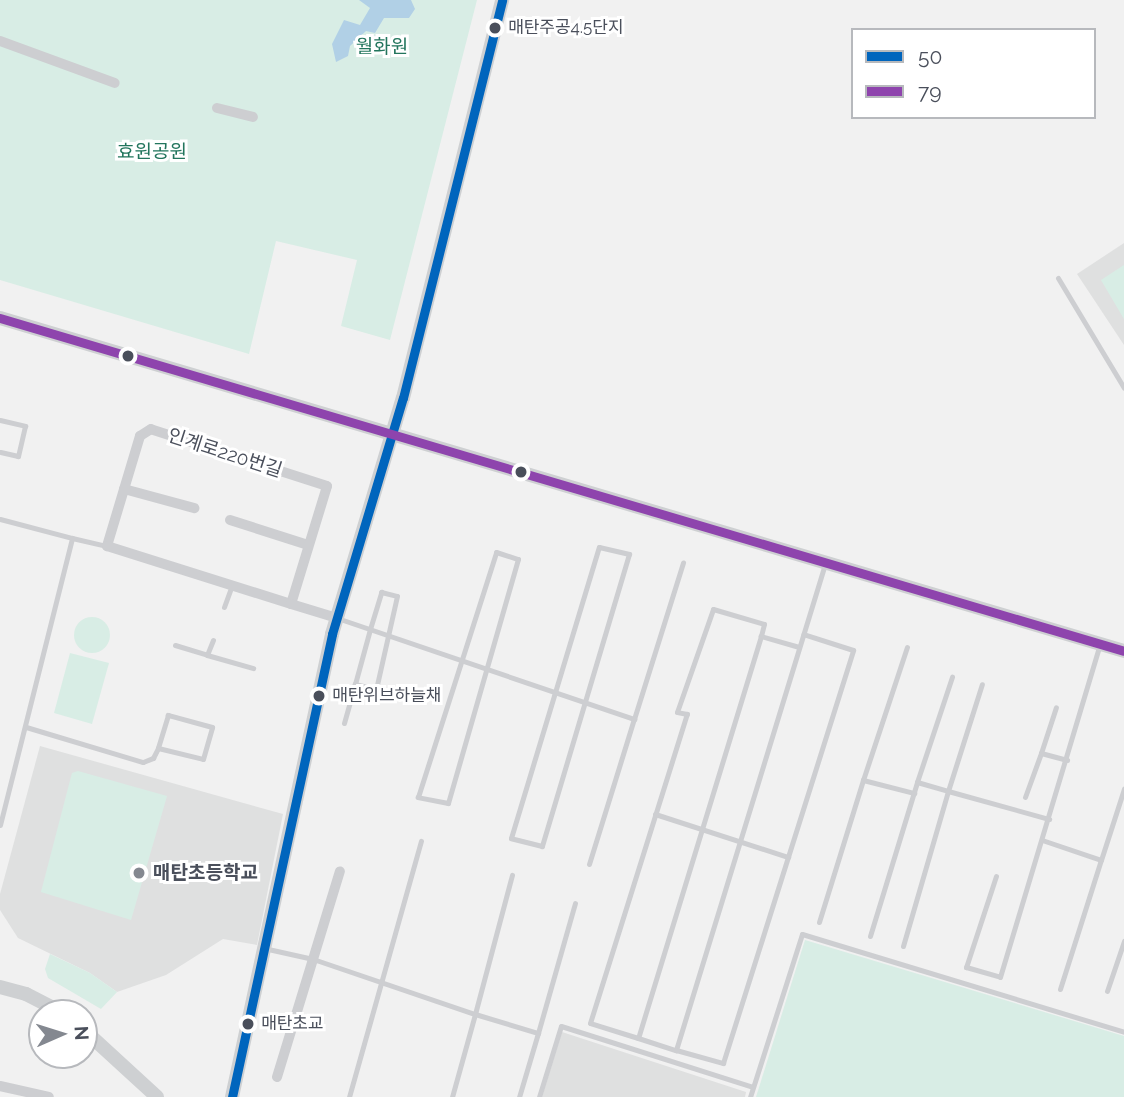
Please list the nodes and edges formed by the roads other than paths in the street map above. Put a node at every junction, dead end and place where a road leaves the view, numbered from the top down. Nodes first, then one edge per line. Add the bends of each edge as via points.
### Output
1 (502, 0) edge
2 (0, 41) edge
3 (115, 83) dead end
4 (217, 107) dead end
5 (253, 117) dead end
6 (1058, 278) dead end
7 (0, 318) edge
8 (1124, 388) edge
9 (0, 420) edge
10 (393, 435) junction
11 (0, 452) edge
12 (124, 489) junction
13 (194, 508) dead end
14 (0, 519) edge
15 (230, 520) dead end
16 (72, 538) junction
17 (309, 545) junction
18 (107, 546) junction
19 (683, 563) dead end
20 (825, 564) junction
21 (232, 585) junction
22 (291, 604) junction
23 (224, 607) dead end
24 (337, 618) junction
25 (370, 629) junction
26 (803, 634) junction
27 (388, 635) junction
28 (761, 636) junction
29 (212, 640) dead end
30 (1100, 643) junction
31 (174, 645) dead end
32 (799, 647) junction
33 (907, 647) dead end
34 (1124, 651) edge
35 (208, 654) junction
36 (461, 662) junction
37 (253, 668) dead end
38 (486, 669) junction
39 (952, 677) dead end
40 (355, 684) junction
41 (982, 684) dead end
42 (555, 692) junction
43 (585, 703) junction
44 (1056, 706) dead end
45 (634, 719) junction
46 (344, 723) dead end
47 (26, 727) junction
48 (158, 748) junction
49 (1041, 753) junction
50 (1067, 760) junction
51 (863, 780) junction
52 (917, 782) junction
53 (1124, 789) edge
54 (948, 791) junction
55 (914, 793) junction
56 (1025, 797) dead end
57 (655, 814) junction
58 (1049, 819) junction
59 (0, 825) edge
60 (702, 830) junction
61 (1042, 840) junction
62 (421, 841) dead end
63 (739, 843) junction
64 (788, 857) junction
65 (1101, 860) junction
66 (589, 864) dead end
67 (340, 870) dead end
68 (512, 875) dead end
69 (996, 876) dead end
70 (575, 903) dead end
71 (819, 922) dead end
72 (870, 936) dead end
73 (1124, 942) edge
74 (903, 946) dead end
75 (268, 949) junction
76 (313, 958) junction
77 (382, 984) junction
78 (0, 987) edge
79 (1060, 989) dead end
80 (1107, 991) dead end
81 (36, 999) edge
82 (475, 1014) junction
83 (1124, 1031) edge
84 (538, 1033) junction
85 (638, 1038) junction
86 (98, 1043) edge
87 (676, 1050) junction
88 (277, 1077) dead end
89 (0, 1086) edge
90 (753, 1087) junction
91 (49, 1097) edge
92 (157, 1097) edge
93 (232, 1097) edge
94 (349, 1097) edge
95 (452, 1097) edge
96 (519, 1097) edge
97 (539, 1097) edge
98 (750, 1097) edge

1 - 10 street
2 - 3 street
4 - 5 street
6 - 8 lane
7 - 10 street
9 - 11 lane via 26,426 18,456
10 - 20 street
10 - 24 street
12 - 13 street
12 - 17 street, 인계로220번길 via 140,436 151,429 327,485
12 - 18 street, 인계로220번길
14 - 16 lane
15 - 17 street
16 - 18 lane
16 - 47 lane
17 - 22 street, 인계로220번길
18 - 21 street
19 - 45 lane
20 - 26 lane
20 - 30 street
21 - 22 street
21 - 23 lane
22 - 24 street
24 - 25 lane
24 - 75 street
25 - 27 lane
25 - 27 lane via 381,592 397,596
25 - 40 lane
26 - 32 lane
26 - 64 lane via 853,650
27 - 36 lane
27 - 40 lane via 376,689
28 - 32 lane
28 - 57 lane via 764,624 713,609 677,712 687,714
28 - 60 lane
29 - 35 lane
30 - 34 street
30 - 50 lane
31 - 35 lane
32 - 63 lane
33 - 51 lane
35 - 37 lane
36 - 38 lane
36 - 38 lane via 496,552 518,559
36 - 38 lane via 418,797 447,803
38 - 42 lane
39 - 52 lane
40 - 46 lane
41 - 54 lane
42 - 43 lane
42 - 43 lane via 511,838 542,846
42 - 43 lane via 599,547 629,554
43 - 45 lane
44 - 49 lane
45 - 66 lane
47 - 48 lane via 143,762 153,758
47 - 59 lane
48 - 48 lane via 203,759 212,727 168,716
49 - 50 lane
49 - 56 lane
50 - 58 lane
51 - 55 lane
51 - 71 lane
52 - 54 lane
52 - 55 lane
53 - 65 lane
54 - 58 lane
54 - 74 lane
55 - 72 lane
57 - 60 lane
57 - 85 lane via 590,1023
58 - 61 lane
60 - 63 lane
60 - 85 lane
61 - 65 lane
61 - 69 lane via 1000,977 966,967
62 - 77 lane
63 - 64 lane
63 - 87 lane
64 - 87 lane via 723,1063
65 - 79 lane
67 - 76 street
68 - 82 lane
70 - 84 lane
73 - 80 lane
75 - 76 lane
75 - 93 street
76 - 77 lane
76 - 88 street
77 - 82 lane
77 - 94 lane
78 - 81 street
82 - 84 lane
82 - 95 lane
83 - 90 lane via 802,934
84 - 96 lane
85 - 87 lane
86 - 92 street
89 - 91 street
90 - 97 lane via 561,1026
90 - 98 lane

